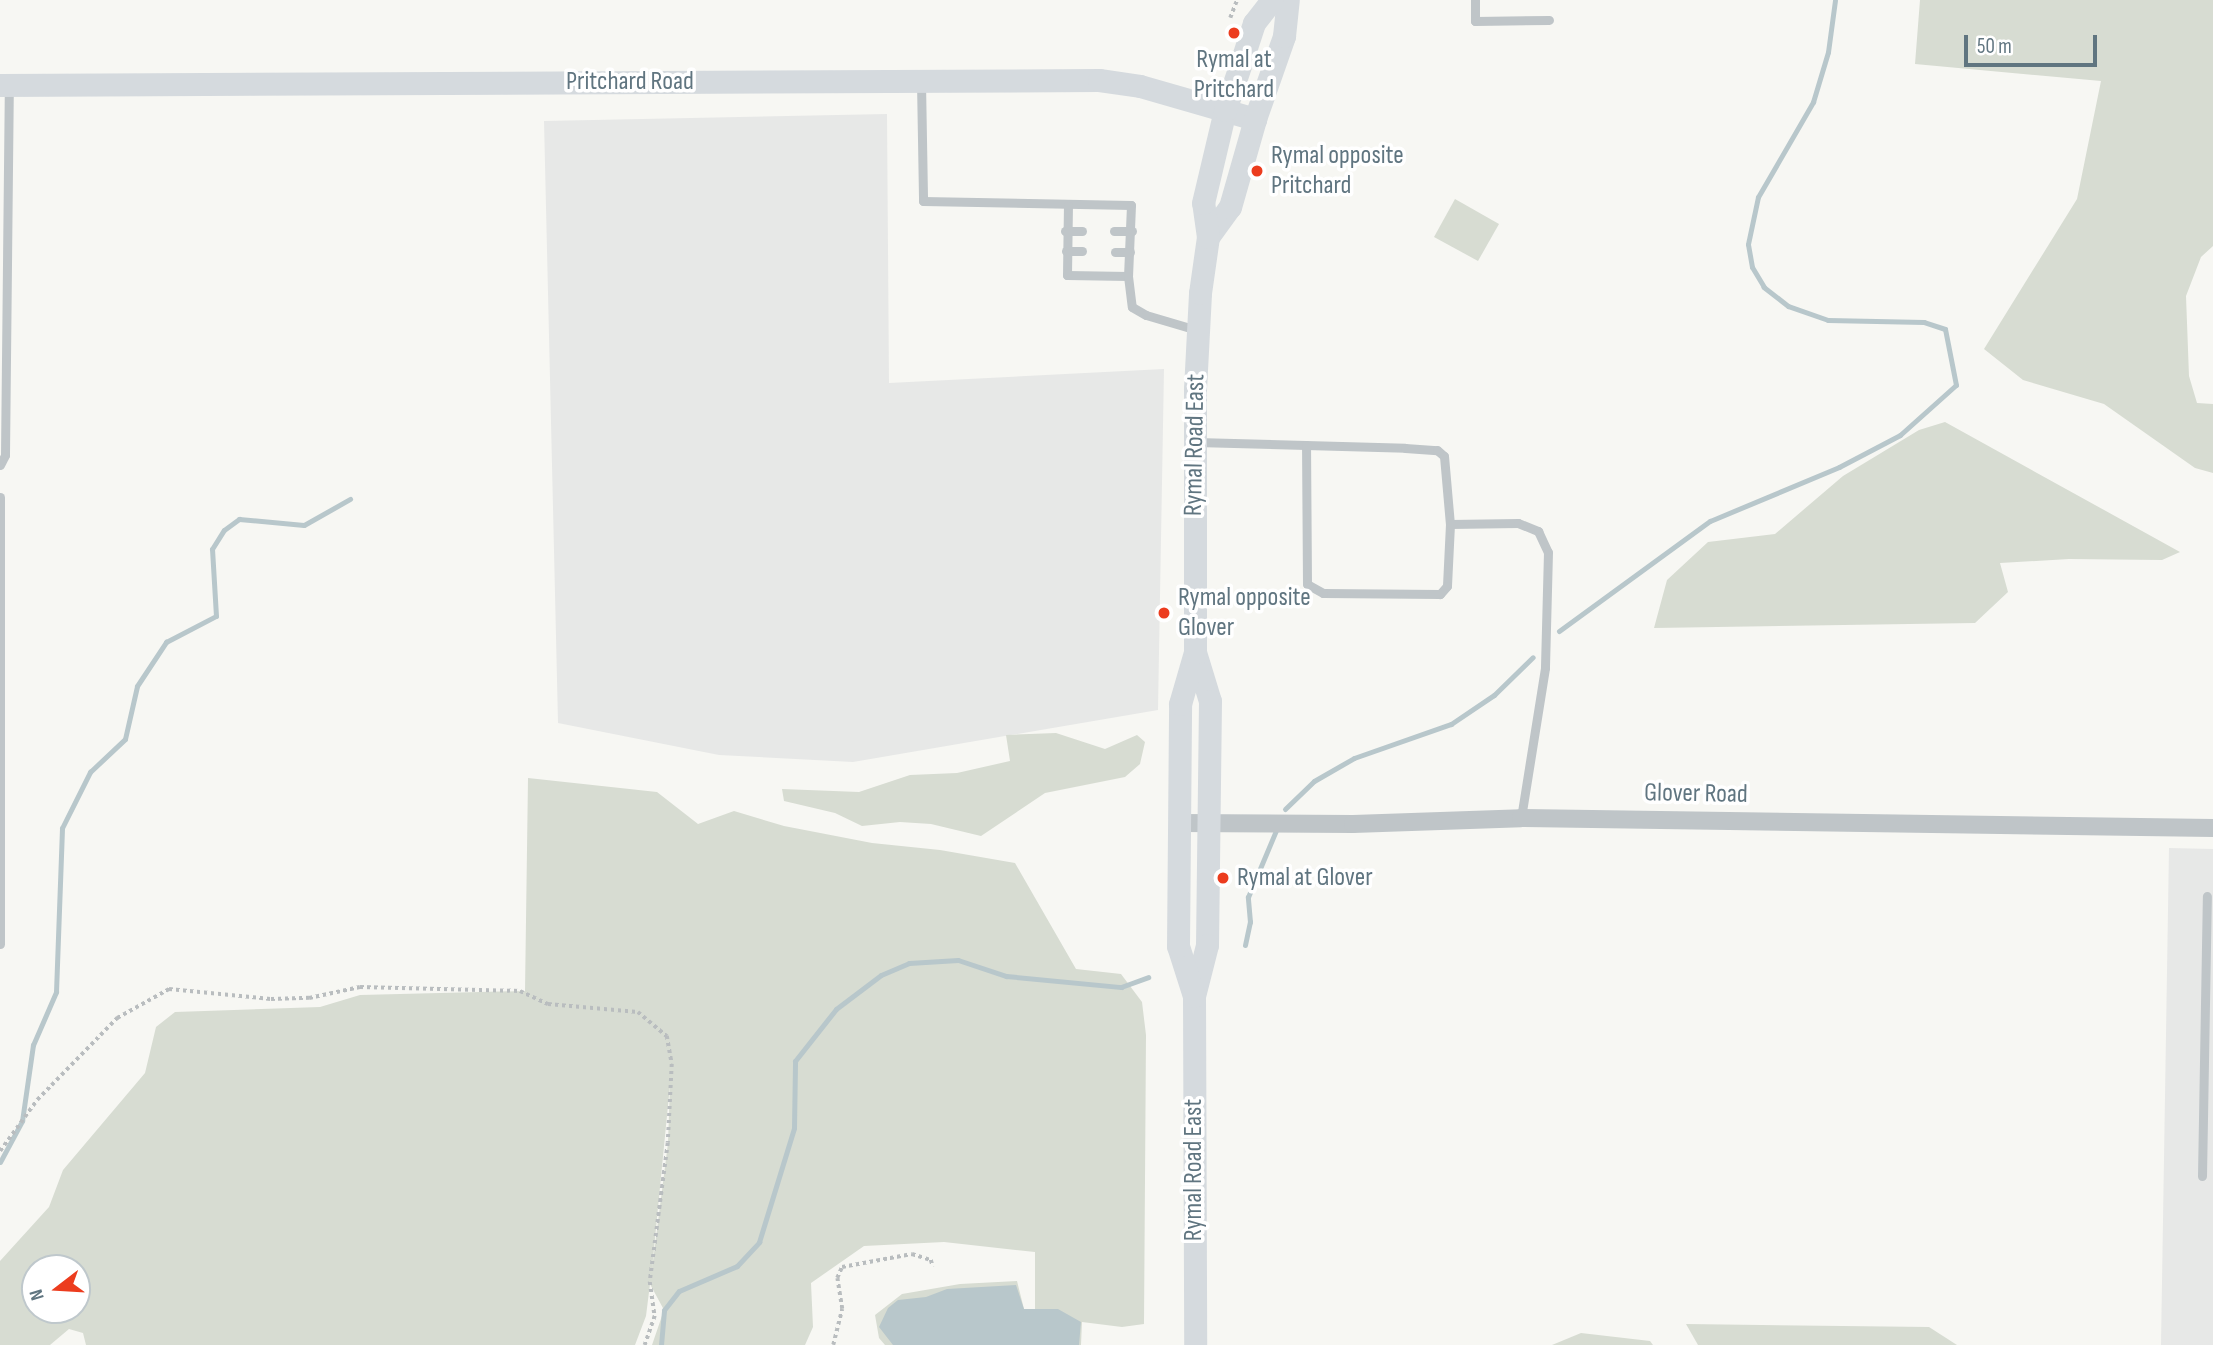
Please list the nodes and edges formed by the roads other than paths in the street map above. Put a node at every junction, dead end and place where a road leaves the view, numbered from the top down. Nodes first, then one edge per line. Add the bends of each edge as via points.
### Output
1 (1272, 0) edge
2 (1288, 0) edge
3 (1475, 0) edge
4 (1549, 20) dead end
5 (921, 81) junction
6 (5, 85) edge
7 (1225, 110) junction
8 (1255, 119) junction
9 (1068, 206) junction
10 (1065, 231) junction
11 (1082, 231) dead end
12 (1114, 231) dead end
13 (1132, 231) junction
14 (1208, 237) junction
15 (1066, 251) junction
16 (1082, 251) dead end
17 (1115, 252) dead end
18 (1130, 252) junction
19 (1128, 276) junction
20 (1197, 330) junction
21 (1194, 442) junction
22 (1306, 445) junction
23 (0, 466) edge
24 (0, 497) edge
25 (1450, 524) junction
26 (1195, 652) junction
27 (1, 679) edge
28 (1521, 818) junction
29 (1179, 823) junction
30 (1209, 823) junction
31 (2213, 828) edge
32 (2207, 897) dead end
33 (0, 944) edge
34 (1194, 996) junction
35 (2209, 1028) edge
36 (2202, 1176) dead end
37 (1195, 1345) edge

1 - 7 main road, Rymal Road East via 1254,23
2 - 8 main road, Rymal Road East via 1284,36
3 - 4 lane via 1475,21
5 - 6 main road, Pritchard Road
5 - 7 main road, Pritchard Road via 1099,80 1140,86
5 - 9 lane via 922,201
6 - 23 lane via 5,455
7 - 8 main road, Pritchard Road
7 - 14 main road, Rymal Road East via 1203,203
8 - 14 main road, Rymal Road East via 1230,207
9 - 10 lane
9 - 13 lane via 1132,205
10 - 11 lane
10 - 15 lane
12 - 13 lane
13 - 18 lane
14 - 20 main road, Rymal Road East
15 - 16 lane
15 - 19 lane via 1067,275
17 - 18 lane
18 - 19 lane
19 - 20 lane via 1132,307
20 - 21 main road, Rymal Road East
21 - 22 lane
21 - 26 main road, Rymal Road East
22 - 25 lane via 1437,450 1444,456
22 - 25 lane via 1307,584 1323,593 1440,594 1447,586
24 - 27 lane
25 - 28 lane via 1518,523 1538,531 1548,551 1545,668
26 - 29 main road, Rymal Road East via 1180,704
26 - 30 main road, Rymal Road East via 1210,701
27 - 33 lane
28 - 30 street, Glover Road
28 - 31 street, Glover Road
29 - 30 street, Glover Road
29 - 34 main road, Rymal Road East via 1178,946
30 - 34 main road, Rymal Road East via 1207,945
32 - 35 lane
34 - 37 main road, Rymal Road East
35 - 36 lane

